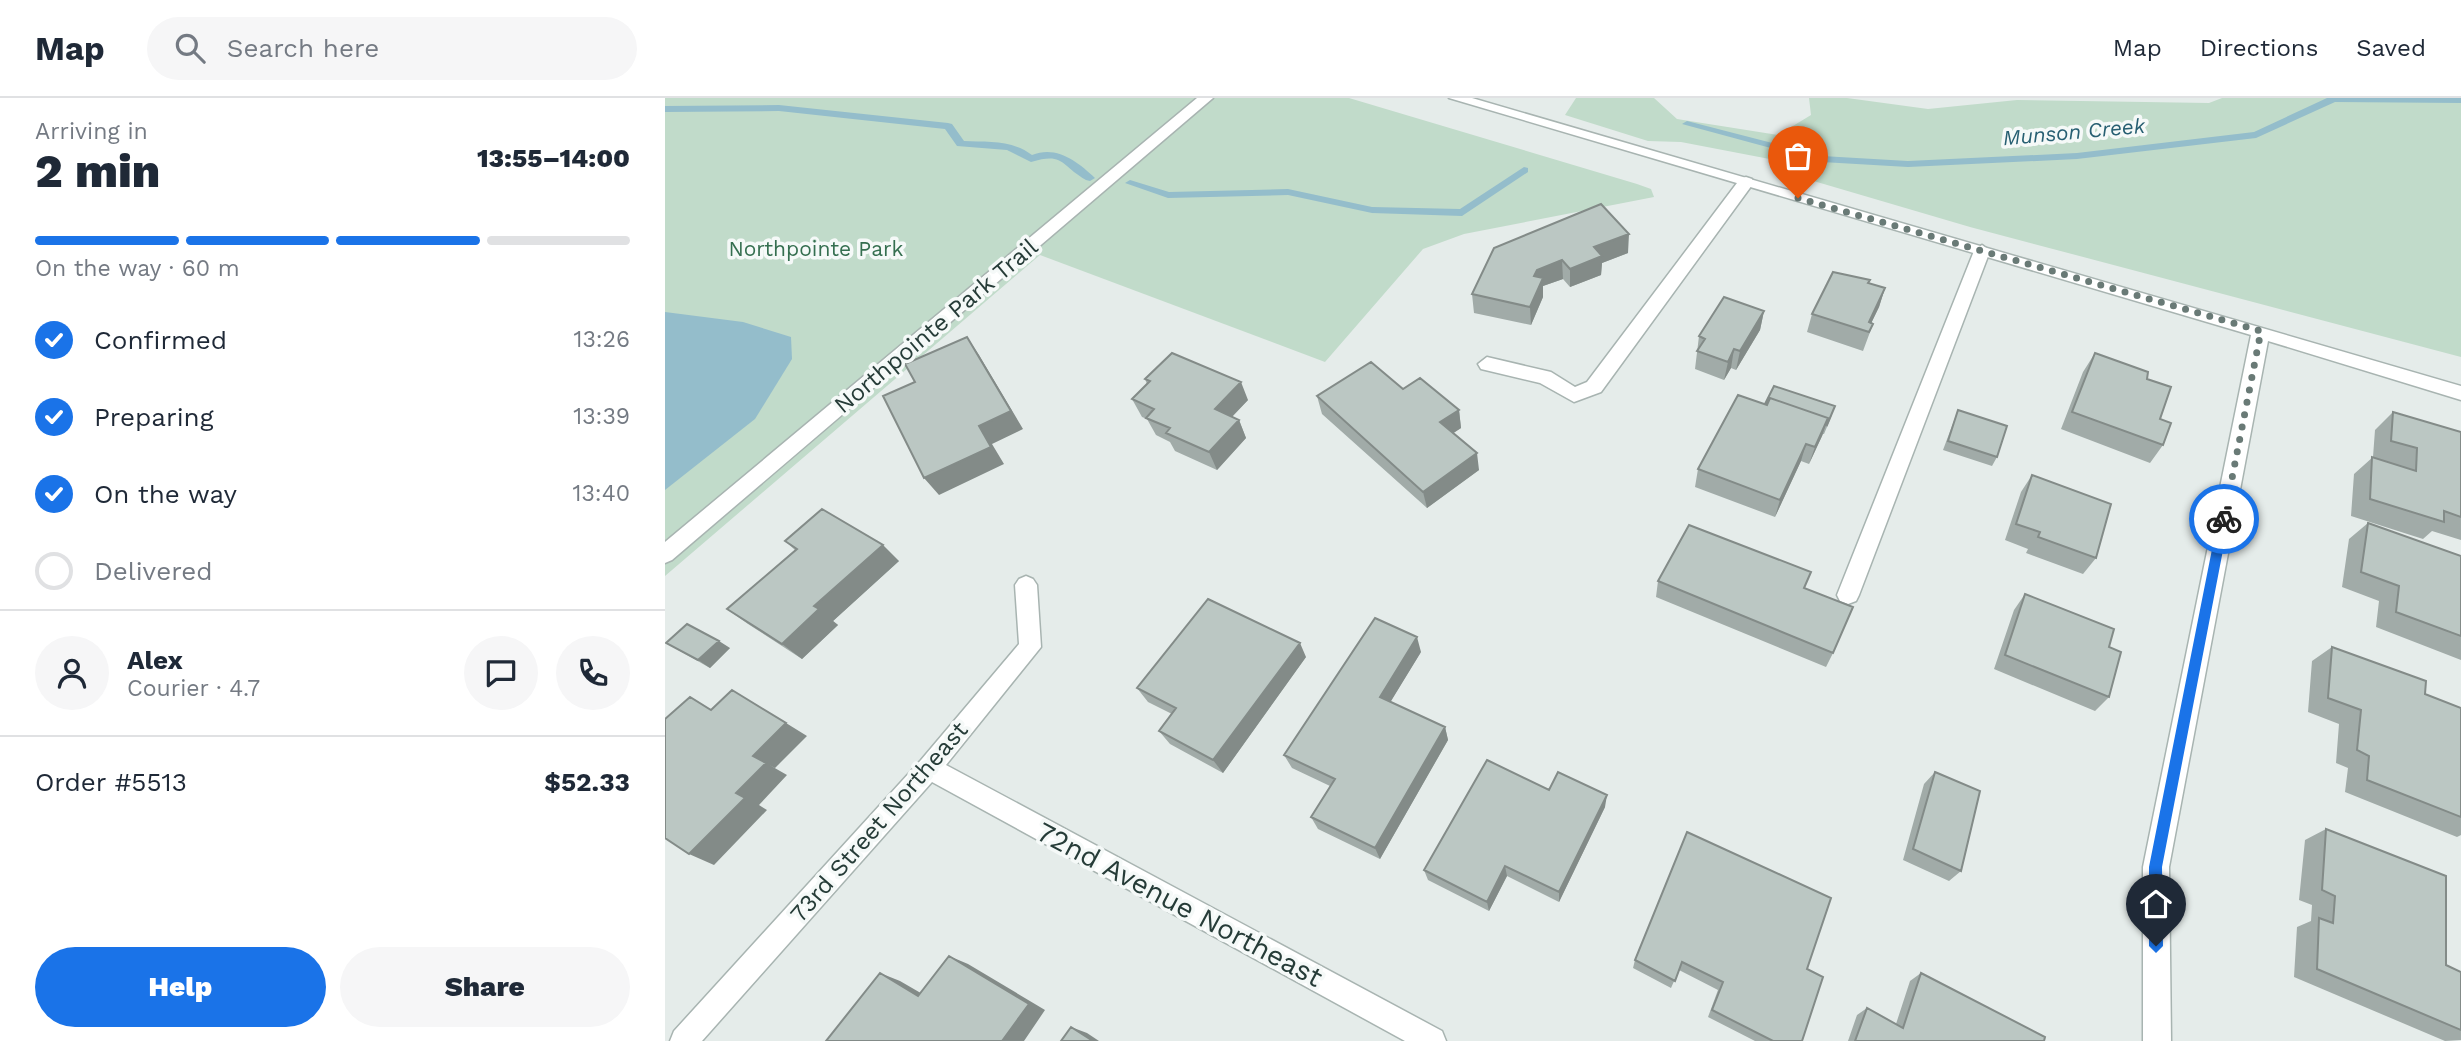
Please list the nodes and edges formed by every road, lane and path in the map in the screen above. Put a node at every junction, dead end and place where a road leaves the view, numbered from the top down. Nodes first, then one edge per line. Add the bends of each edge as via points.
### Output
1 (1206, 98) edge
2 (1456, 98) edge
3 (1487, 102) edge
4 (1746, 182) junction
5 (1982, 251) junction
6 (2261, 331) junction
7 (1487, 363) dead end
8 (2461, 393) edge
9 (665, 554) edge
10 (1026, 585) dead end
11 (1848, 595) dead end
12 (929, 768) junction
13 (684, 1041) edge
14 (1432, 1041) edge
15 (2157, 1041) edge

1 - 9 street, Northpointe Park Trail
2 - 3 street
3 - 4 street
4 - 5 street
4 - 7 street via 1594,387 1574,395 1545,377
5 - 6 street
5 - 11 street
6 - 8 street
6 - 15 street via 2156,867
10 - 12 street, 73rd Street Northeast via 1030,647
12 - 13 street, 73rd Street Northeast
12 - 14 street, 72nd Avenue Northeast

